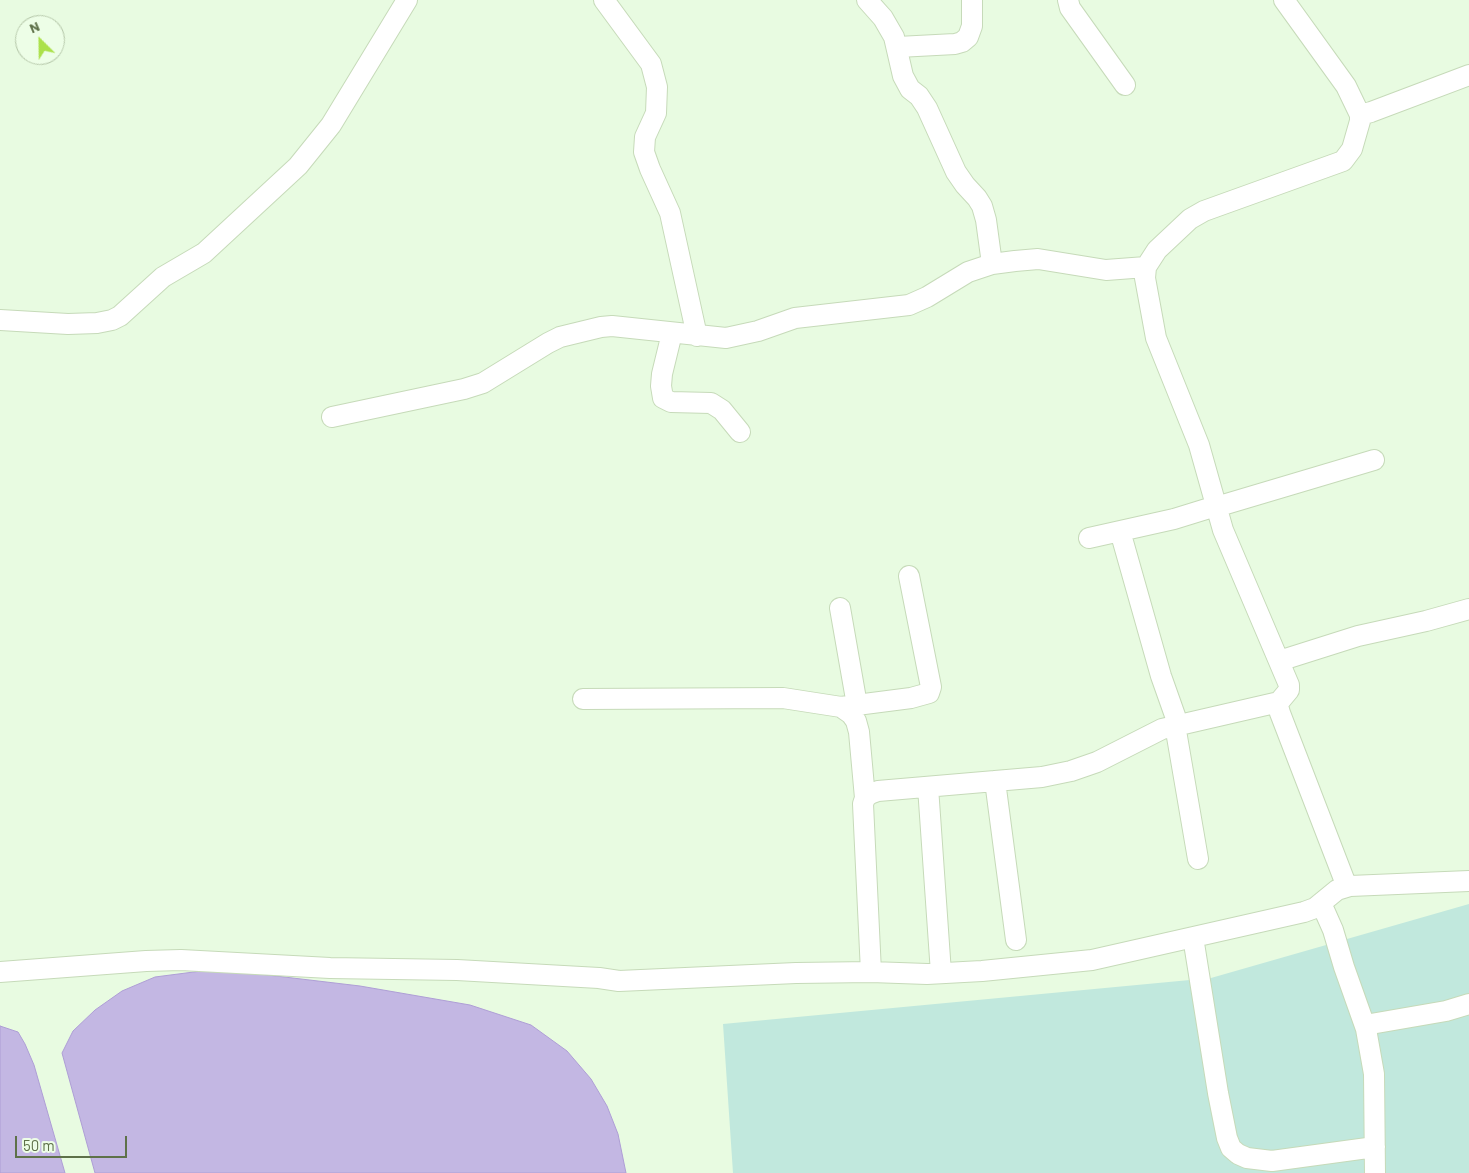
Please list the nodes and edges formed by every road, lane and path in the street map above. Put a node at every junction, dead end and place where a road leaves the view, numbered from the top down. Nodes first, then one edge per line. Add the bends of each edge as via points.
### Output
1 (407, 0) edge
2 (604, 0) edge
3 (867, 0) edge
4 (972, 0) edge
5 (1068, 0) edge
6 (1284, 0) edge
7 (898, 46) junction
8 (1469, 75) edge
9 (1125, 85) dead end
10 (1360, 115) junction
11 (992, 264) junction
12 (1146, 267) junction
13 (0, 320) edge
14 (672, 333) junction
15 (697, 336) junction
16 (332, 417) dead end
17 (740, 432) dead end
18 (1374, 460) dead end
19 (1210, 508) junction
20 (1120, 531) junction
21 (1089, 538) dead end
22 (909, 576) dead end
23 (840, 608) dead end
24 (1469, 609) edge
25 (1279, 661) junction
26 (1283, 696) junction
27 (583, 699) dead end
28 (849, 706) junction
29 (1176, 725) junction
30 (995, 781) junction
31 (928, 787) junction
32 (865, 798) junction
33 (1198, 859) dead end
34 (1469, 881) edge
35 (1347, 887) junction
36 (1321, 903) junction
37 (1193, 937) junction
38 (1016, 940) dead end
39 (0, 972) edge
40 (871, 972) junction
41 (942, 973) junction
42 (1469, 1004) edge
43 (1365, 1026) junction
44 (1375, 1147) junction
45 (1375, 1173) edge

1 - 13 street via 331,125 298,166 204,253 163,277 112,320 68,324
2 - 15 street via 651,64 656,87 656,113 645,137 644,152 670,213
3 - 7 street via 886,22
4 - 7 street via 972,26 962,42
5 - 9 street via 1070,8
6 - 10 street via 1346,86
7 - 11 street via 907,84 927,108 956,172 982,206
8 - 10 street
10 - 12 street via 1357,135 1343,161 1204,211 1178,228
11 - 12 street via 1038,260 1106,270
11 - 15 street via 968,272 908,305 794,318 726,338
12 - 19 street via 1145,278 1156,338 1199,445
14 - 15 street
14 - 16 street via 612,326 587,330 548,343 483,383
14 - 17 street via 662,374 664,398 671,402 711,403 722,410
18 - 19 street
19 - 20 street
19 - 25 street via 1223,530
20 - 21 street
20 - 29 street
22 - 28 street via 931,687 929,693
23 - 28 street
24 - 25 street via 1358,636
25 - 26 street
26 - 29 street
26 - 35 street via 1278,706 1280,713
27 - 28 street via 782,698
28 - 32 street via 860,732
29 - 30 street via 1071,771 1042,778
29 - 33 street
30 - 31 street
30 - 38 street
31 - 32 street via 878,791
31 - 41 street
32 - 40 street
34 - 35 street
35 - 36 street via 1337,890
36 - 37 street via 1310,910
36 - 43 street via 1334,930
37 - 41 street via 1092,960
37 - 44 street via 1218,1093 1231,1148 1248,1158 1272,1162
39 - 40 street via 182,960 330,968 457,970 619,981
40 - 41 street
42 - 43 street
43 - 44 street via 1374,1074
44 - 45 street

